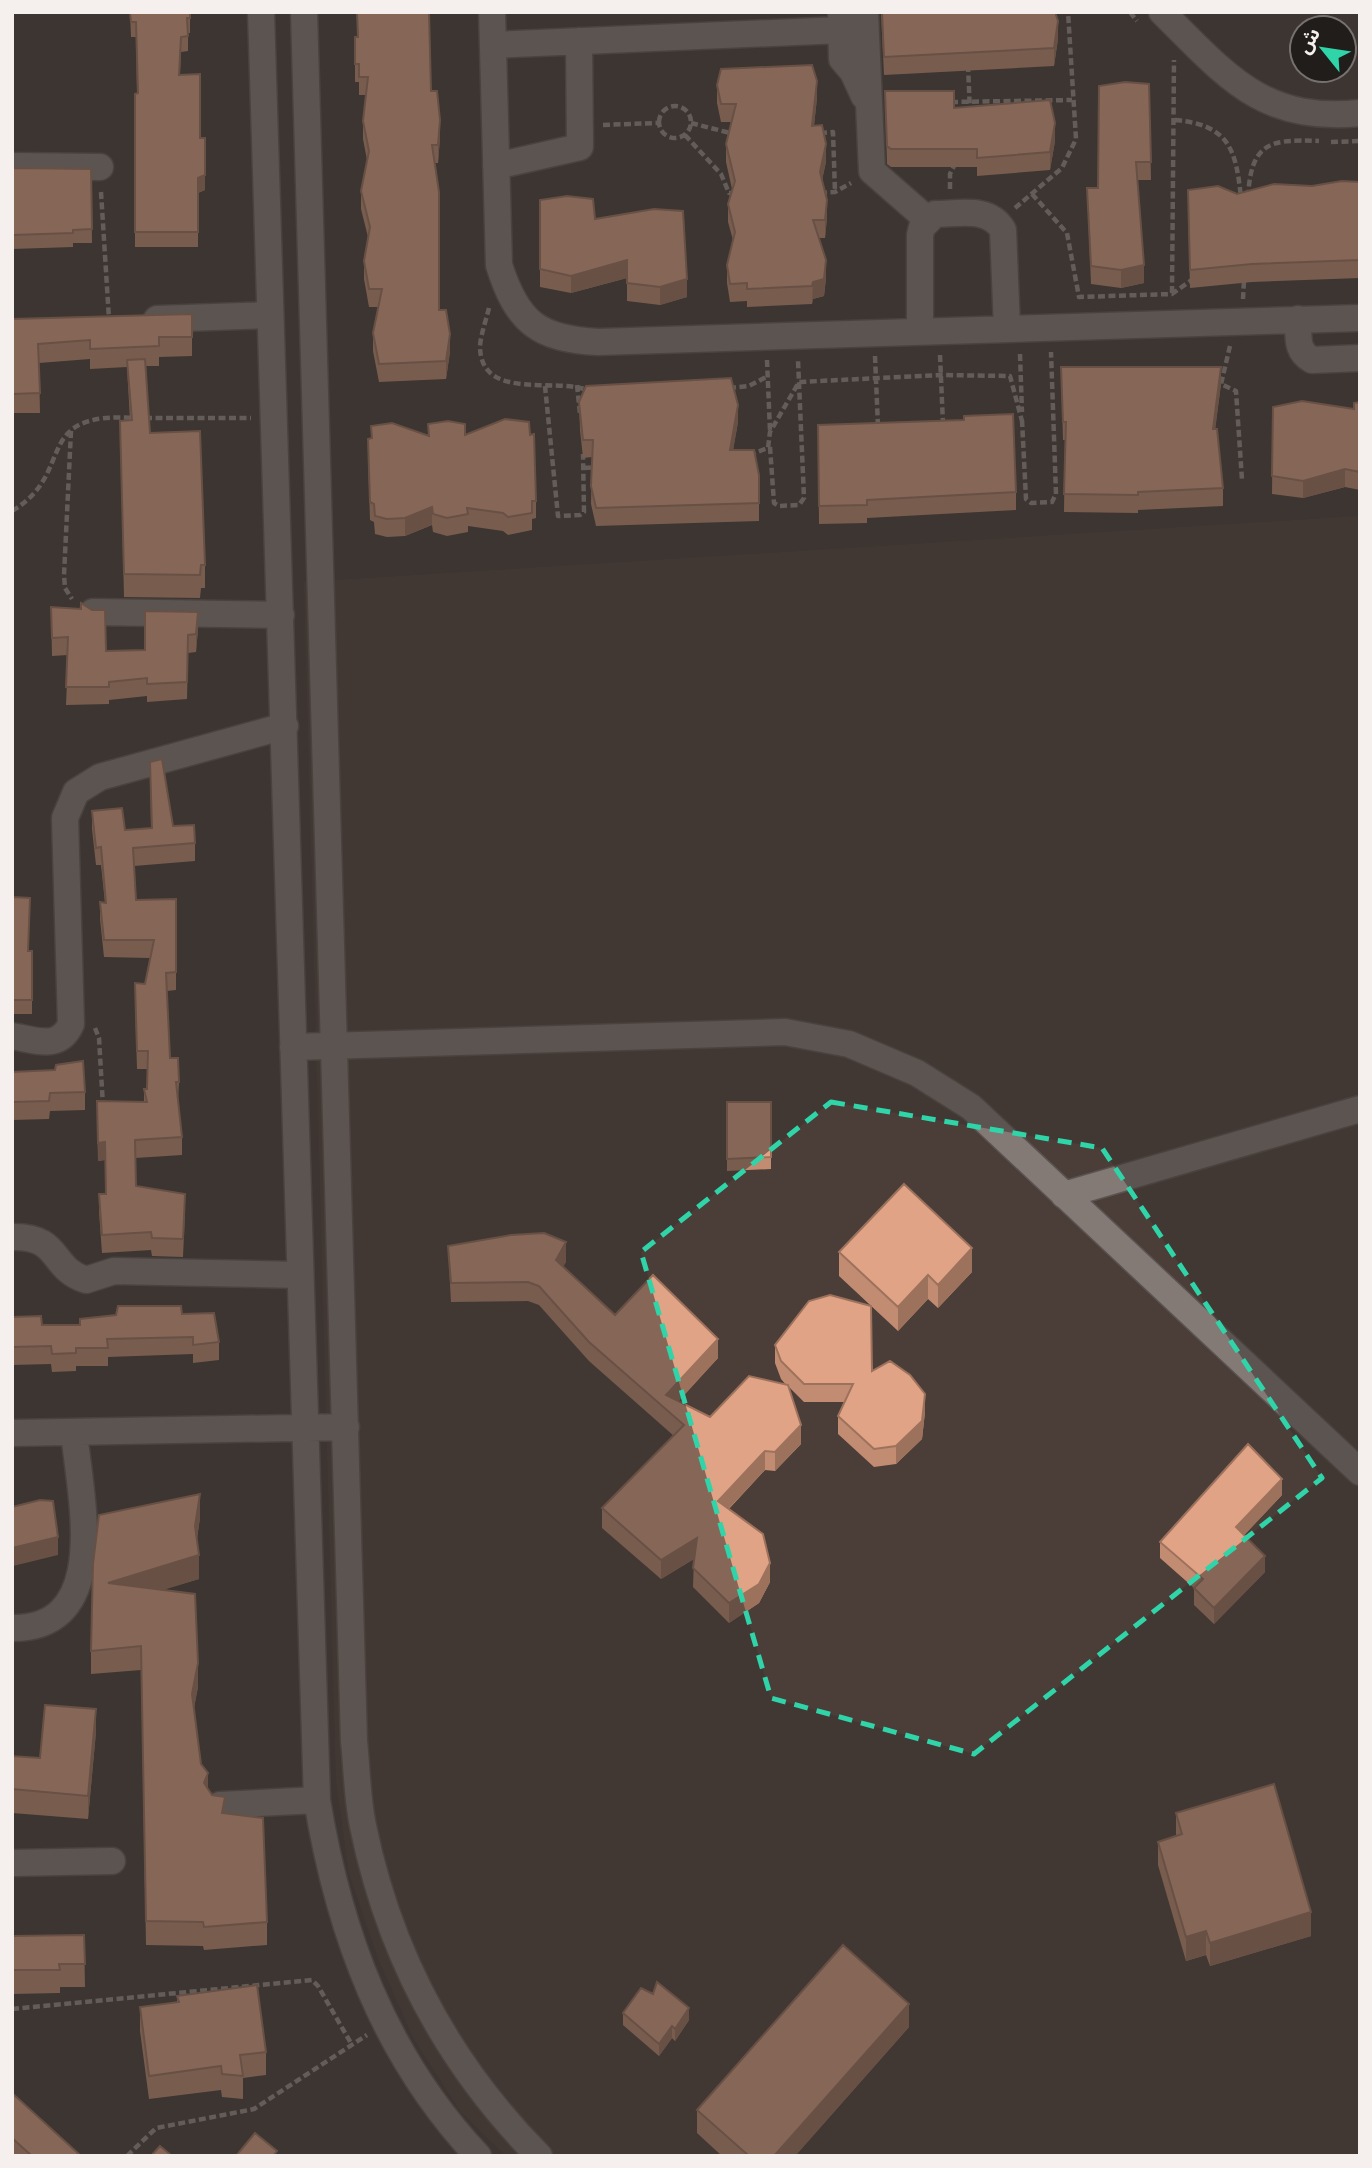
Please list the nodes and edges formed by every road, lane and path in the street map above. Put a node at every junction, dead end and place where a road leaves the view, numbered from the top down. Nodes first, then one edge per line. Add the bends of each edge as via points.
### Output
1 (261, 12) edge
2 (304, 12) edge
3 (492, 12) edge
4 (865, 12) edge
5 (1068, 12) edge
6 (1130, 12) edge
7 (841, 21) edge
8 (1154, 22) edge
9 (579, 41) junction
10 (493, 45) junction
11 (1168, 53) dead end
12 (968, 63) edge
13 (1072, 100) junction
14 (944, 102) edge
15 (970, 102) junction
16 (868, 104) junction
17 (1360, 113) edge
18 (970, 114) edge
19 (1175, 120) junction
20 (658, 123) junction
21 (691, 124) junction
22 (580, 125) junction
23 (815, 133) edge
24 (685, 135) junction
25 (740, 135) edge
26 (1360, 141) edge
27 (963, 158) edge
28 (12, 166) edge
29 (100, 166) joint
30 (496, 166) junction
31 (872, 171) junction
32 (835, 192) junction
33 (742, 193) edge
34 (809, 193) edge
35 (1032, 194) junction
36 (1242, 202) edge
37 (1248, 205) edge
38 (940, 217) junction
39 (999, 222) junction
40 (1245, 269) edge
41 (1203, 272) edge
42 (1172, 294) junction
43 (270, 315) junction
44 (1360, 318) edge
45 (1298, 319) junction
46 (109, 320) joint
47 (1239, 321) junction
48 (1050, 326) junction
49 (1013, 327) junction
50 (930, 330) junction
51 (872, 332) junction
52 (798, 334) junction
53 (766, 335) junction
54 (1360, 358) edge
55 (1059, 370) edge
56 (1051, 372) junction
57 (941, 375) junction
58 (877, 377) junction
59 (799, 382) junction
60 (1208, 383) edge
61 (1220, 384) junction
62 (577, 385) dead end
63 (545, 386) dead end
64 (273, 418) junction
65 (1022, 421) junction
66 (581, 426) edge
67 (943, 428) edge
68 (71, 429) junction
69 (878, 431) edge
70 (770, 432) junction
71 (582, 440) edge
72 (746, 456) edge
73 (612, 467) edge
74 (584, 468) junction
75 (1242, 480) dead end
76 (12, 511) edge
77 (93, 612) joint
78 (281, 615) junction
79 (285, 726) junction
80 (72, 1016) junction
81 (12, 1036) edge
82 (335, 1045) junction
83 (293, 1047) junction
84 (1360, 1109) edge
85 (104, 1113) edge
86 (1065, 1195) junction
87 (12, 1237) edge
88 (300, 1275) junction
89 (346, 1427) junction
90 (304, 1428) junction
91 (74, 1432) junction
92 (12, 1433) edge
93 (1360, 1472) edge
94 (12, 1628) edge
95 (317, 1800) junction
96 (220, 1805) edge
97 (112, 1861) dead end
98 (12, 1863) edge
99 (12, 2009) edge
100 (384, 2025) junction
101 (352, 2045) junction
102 (127, 2156) edge
103 (478, 2156) edge
104 (539, 2156) edge

1 - 43 street
2 - 82 street
3 - 10 street
4 - 16 street
5 - 13 path
6 - 8 path
7 - 9 street
7 - 16 street via 842,59
8 - 17 street via 1264,101 1303,113
9 - 10 street
9 - 22 street
10 - 30 street
11 - 19 path via 1174,60
12 - 15 path
13 - 15 path
13 - 35 path via 1076,139 1072,153
14 - 15 path
15 - 18 path
16 - 31 street
19 - 36 path via 1199,122 1222,137 1237,160
19 - 42 path
20 - 21 path via 660,115 675,106 683,108
20 - 22 path
20 - 24 path via 668,138
21 - 24 path
21 - 25 path
22 - 30 street via 580,147
23 - 32 path via 833,132
24 - 33 path via 721,174 729,193
26 - 37 path via 1281,139 1249,167
27 - 38 path via 950,174
28 - 29 street
29 - 46 path
30 - 53 street via 499,265 509,298 532,324 563,340
31 - 32 path
31 - 38 street
32 - 34 path
35 - 39 path
35 - 42 path via 1067,233 1079,297
38 - 39 street via 984,214
38 - 50 street via 919,235
39 - 49 street
40 - 47 path
41 - 42 path
43 - 46 street
43 - 64 street
44 - 45 street
45 - 47 street
45 - 54 street via 1299,346 1306,357
47 - 48 street
47 - 61 path
48 - 49 street
48 - 56 path
49 - 50 street
49 - 65 path
50 - 51 street
50 - 57 path
51 - 52 street
51 - 58 path
52 - 53 street
52 - 59 path
53 - 70 path
55 - 56 path
56 - 65 path via 1056,494 1052,502 1026,499
57 - 58 path
57 - 65 path via 1010,376
57 - 67 path
58 - 59 path
58 - 69 path
59 - 70 path
59 - 70 path via 804,498 799,505 774,503
60 - 61 path
61 - 75 path via 1236,391
62 - 66 path
63 - 74 path via 558,516 584,512
64 - 68 path via 105,416 87,419
64 - 78 street
68 - 76 path via 33,495
68 - 77 path via 65,588 81,607
70 - 72 path via 768,448
71 - 74 path
73 - 74 path
77 - 78 street
78 - 79 street
79 - 80 street via 100,777 76,792 65,818
79 - 83 street
80 - 81 street via 68,1031 56,1041
80 - 85 path via 87,1020 96,1031
82 - 83 street
82 - 86 street via 785,1032 849,1044 917,1073 971,1107
82 - 89 street
83 - 88 street
84 - 86 street
86 - 93 street
87 - 88 street via 40,1240 57,1255 64,1269 86,1280 114,1271
88 - 90 street
89 - 90 street
89 - 104 street via 354,1741 362,1824 382,1904 413,1982 454,2054 504,2120
90 - 91 street
90 - 95 street
91 - 92 street
91 - 94 street via 84,1543 82,1571 74,1596 57,1616 34,1628
95 - 96 street
95 - 100 street via 348,1933
97 - 98 street
99 - 101 path via 312,1980
100 - 101 path
100 - 103 street via 446,2122
101 - 102 path via 254,2109 156,2128

